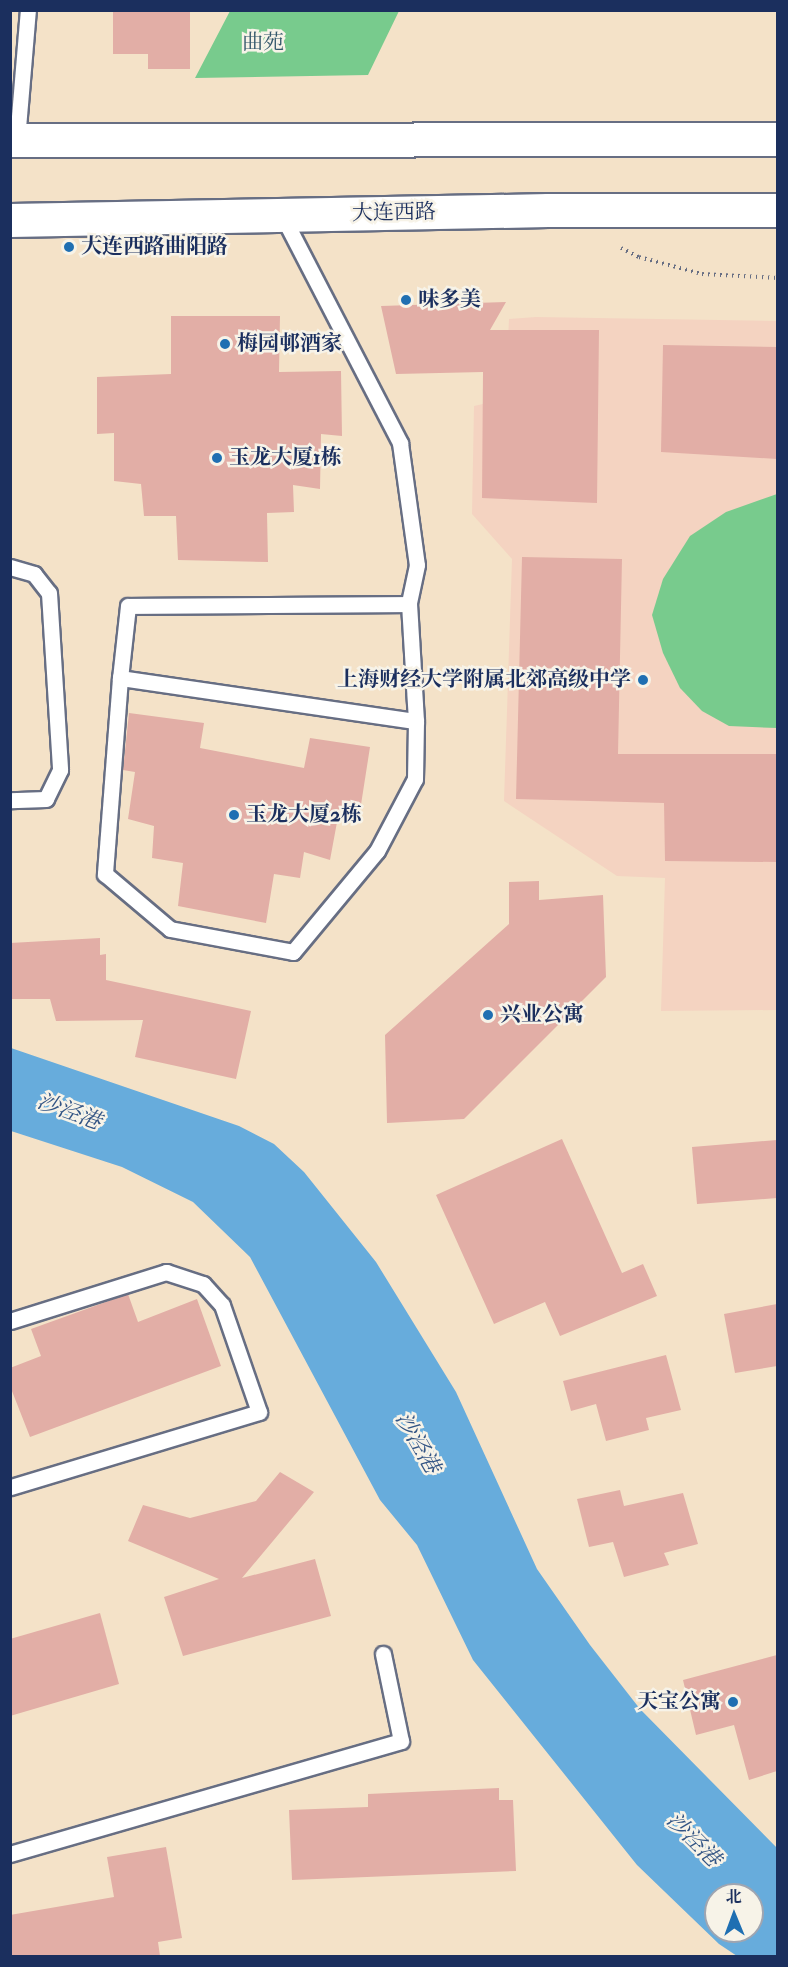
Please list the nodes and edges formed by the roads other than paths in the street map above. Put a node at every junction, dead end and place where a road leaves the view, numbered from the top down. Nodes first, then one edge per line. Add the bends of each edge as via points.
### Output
1 (28, 10) edge
2 (777, 139) edge
3 (14, 140) edge
4 (777, 210) edge
5 (282, 215) junction
6 (10, 220) edge
7 (10, 567) edge
8 (410, 604) junction
9 (120, 678) junction
10 (416, 721) junction
11 (10, 800) edge
12 (10, 1321) edge
13 (10, 1487) edge
14 (383, 1654) dead end
15 (10, 1854) edge

1 - 3 lane
2 - 3 main road
4 - 5 main road, 大连西路
5 - 6 main road, 大连西路
5 - 8 lane via 400,443 417,565
7 - 11 lane via 34,574 49,592 60,770 46,799
8 - 9 lane via 129,606
8 - 10 lane
9 - 10 lane
9 - 10 lane via 105,874 170,929 293,952 377,851 415,778
12 - 13 lane via 166,1272 203,1284 222,1305 259,1412
14 - 15 lane via 401,1741

